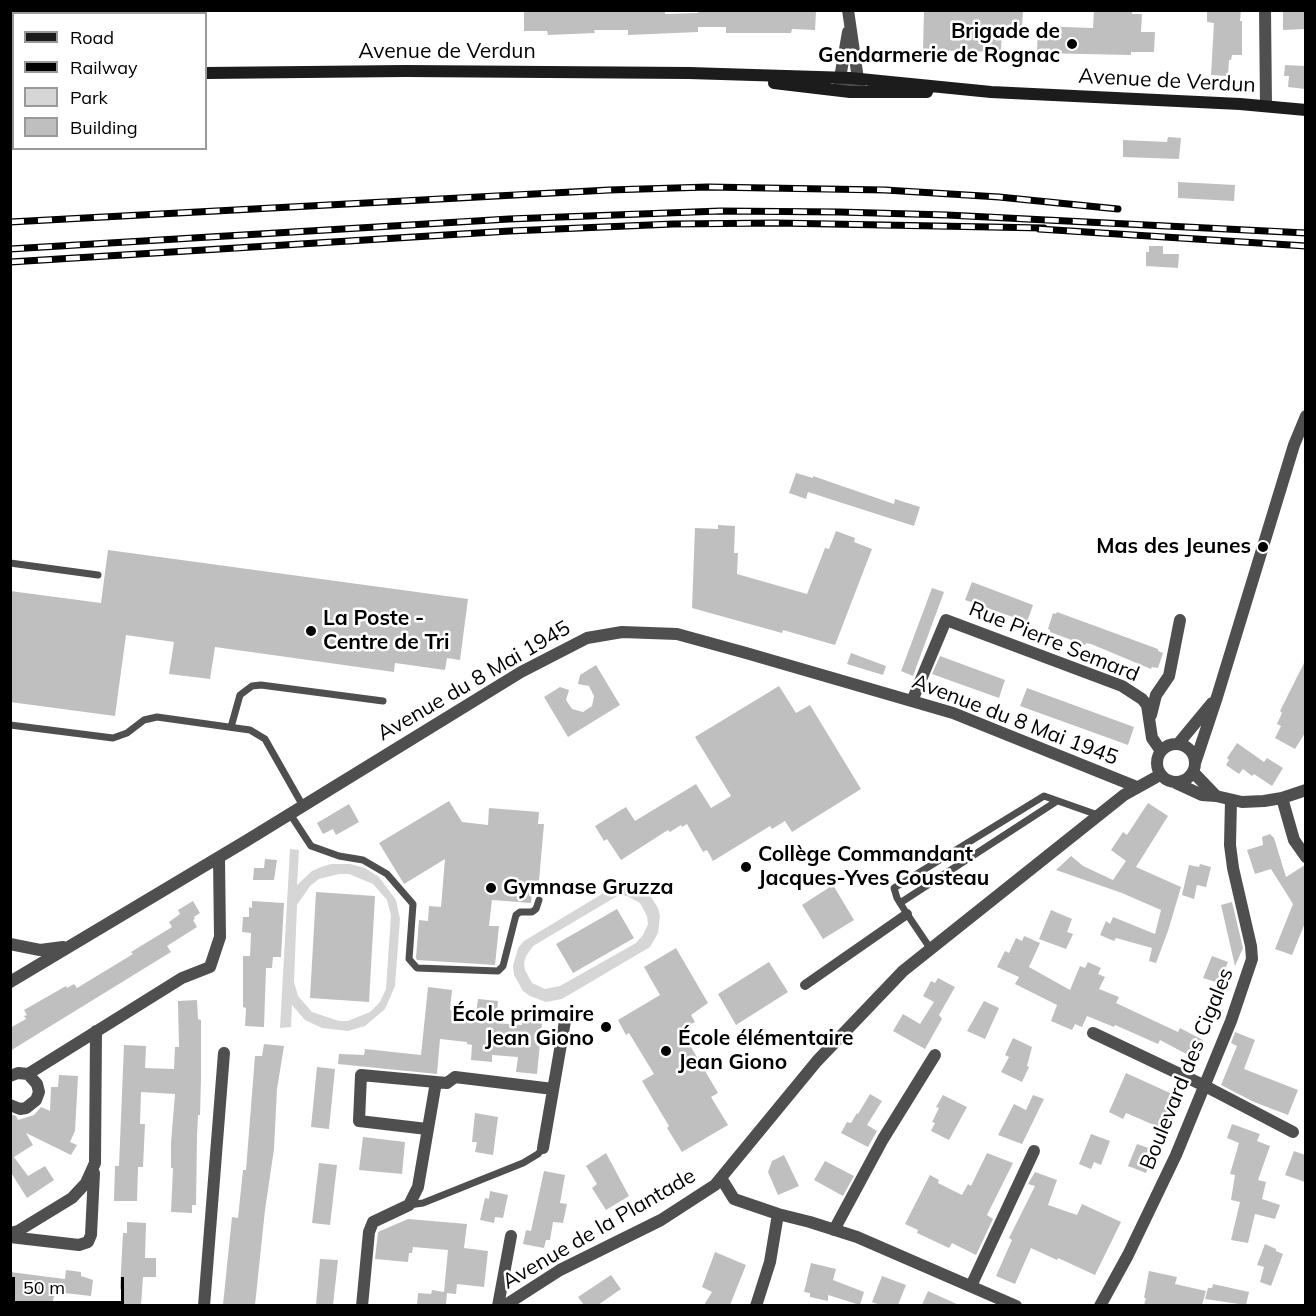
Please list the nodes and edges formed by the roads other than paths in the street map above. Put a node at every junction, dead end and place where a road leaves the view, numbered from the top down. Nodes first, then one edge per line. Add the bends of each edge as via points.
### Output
1 (1264, 10) edge
2 (849, 16) edge
3 (207, 73) edge
4 (689, 73) junction
5 (840, 78) junction
6 (859, 82) junction
7 (825, 88) junction
8 (875, 92) junction
9 (991, 92) junction
10 (1266, 106) junction
11 (1305, 110) edge
12 (1305, 420) edge
13 (10, 563) edge
14 (98, 575) dead end
15 (1180, 620) dead end
16 (1217, 698) junction
17 (383, 700) dead end
18 (912, 701) junction
19 (1150, 719) junction
20 (10, 725) edge
21 (231, 727) junction
22 (1178, 744) junction
23 (1161, 751) junction
24 (1194, 767) junction
25 (1160, 775) junction
26 (1176, 783) junction
27 (1137, 787) junction
28 (1302, 792) edge
29 (1216, 796) junction
30 (1282, 798) junction
31 (1231, 800) junction
32 (1057, 801) junction
33 (303, 806) junction
34 (290, 814) junction
35 (1098, 815) junction
36 (1305, 857) edge
37 (219, 858) junction
38 (539, 900) dead end
39 (900, 903) junction
40 (907, 914) junction
41 (10, 944) edge
42 (70, 946) junction
43 (930, 948) junction
44 (10, 982) edge
45 (805, 985) dead end
46 (565, 1021) dead end
47 (96, 1031) junction
48 (1093, 1033) dead end
49 (224, 1053) dead end
50 (935, 1055) dead end
51 (28, 1074) junction
52 (10, 1076) edge
53 (436, 1082) junction
54 (1205, 1086) junction
55 (553, 1089) junction
56 (10, 1105) edge
57 (428, 1129) junction
58 (1293, 1132) dead end
59 (543, 1148) joint
60 (1034, 1151) dead end
61 (94, 1163) junction
62 (721, 1178) junction
63 (409, 1205) junction
64 (778, 1214) junction
65 (834, 1230) junction
66 (10, 1235) edge
67 (511, 1236) dead end
68 (971, 1286) junction
69 (204, 1305) edge
70 (362, 1305) edge
71 (498, 1305) edge
72 (504, 1305) edge
73 (756, 1305) edge
74 (1016, 1305) edge
75 (1100, 1305) edge

1 - 10 street
2 - 5 street
2 - 6 street
3 - 4 main road, Avenue de Verdun
4 - 5 main road
4 - 7 main road
5 - 6 main road
6 - 7 street
6 - 8 street
6 - 9 main road
7 - 8 main road
8 - 9 main road
9 - 10 main road, Avenue de Verdun
10 - 11 main road, Avenue de Verdun
12 - 16 street
13 - 14 lane
15 - 19 street via 1169,676 1156,695
16 - 22 street
16 - 24 street
17 - 21 lane via 252,686 240,695
18 - 19 street, Rue Pierre Semard via 946,620 1122,686 1142,699
18 - 27 street, Avenue du 8 Mai 1945 via 953,713
18 - 33 street, Avenue du 8 Mai 1945 via 677,634 622,632 587,638 521,672
19 - 23 street, Rue Pierre Semard via 1152,738
20 - 21 lane via 113,738 151,717
21 - 33 lane via 250,730 265,739
22 - 23 street
22 - 24 street via 1188,748 1194,757
23 - 25 street via 1156,760
24 - 26 street via 1186,780
24 - 29 street
25 - 26 street
25 - 27 street, Avenue de la Plantade
26 - 29 street via 1202,795
27 - 35 street, Avenue de la Plantade
28 - 30 street
29 - 31 street
30 - 31 street
30 - 36 street via 1294,840
31 - 54 street, Boulevard des Cigales via 1230,845 1251,959
32 - 35 lane
32 - 39 lane
32 - 39 lane via 1044,796 894,888
33 - 34 street, Avenue du 8 Mai 1945
34 - 37 street, Avenue du 8 Mai 1945
34 - 38 lane via 311,846 363,860 387,874 413,904 409,959 417,968 498,971 503,966 516,915 532,912
35 - 43 street, Avenue de la Plantade
37 - 42 street, Avenue du 8 Mai 1945
37 - 47 street via 220,937 210,967 182,978
39 - 40 lane
40 - 43 lane
40 - 45 street
41 - 42 street via 40,950
42 - 44 street, Avenue du 8 Mai 1945
43 - 62 street, Avenue de la Plantade via 817,1061
46 - 55 street
47 - 51 street
47 - 61 street
48 - 54 street
49 - 69 street
50 - 65 street via 883,1139
51 - 52 street via 18,1072
51 - 56 street via 38,1084 36,1100 26,1108
53 - 55 street via 447,1083 455,1077
53 - 57 street
53 - 57 street via 361,1075 359,1121
54 - 58 street
54 - 75 street, Boulevard des Cigales via 1176,1155
55 - 59 street
57 - 63 street via 418,1187
59 - 63 lane via 522,1163 423,1203
60 - 68 street
61 - 66 street via 86,1183 72,1198
61 - 66 street via 92,1235 88,1242 79,1245
62 - 64 street via 734,1199
62 - 72 street, Avenue de la Plantade via 661,1220 560,1270
63 - 70 street via 373,1222
64 - 65 street
64 - 73 street via 770,1262
65 - 68 street
67 - 71 street
68 - 74 street

